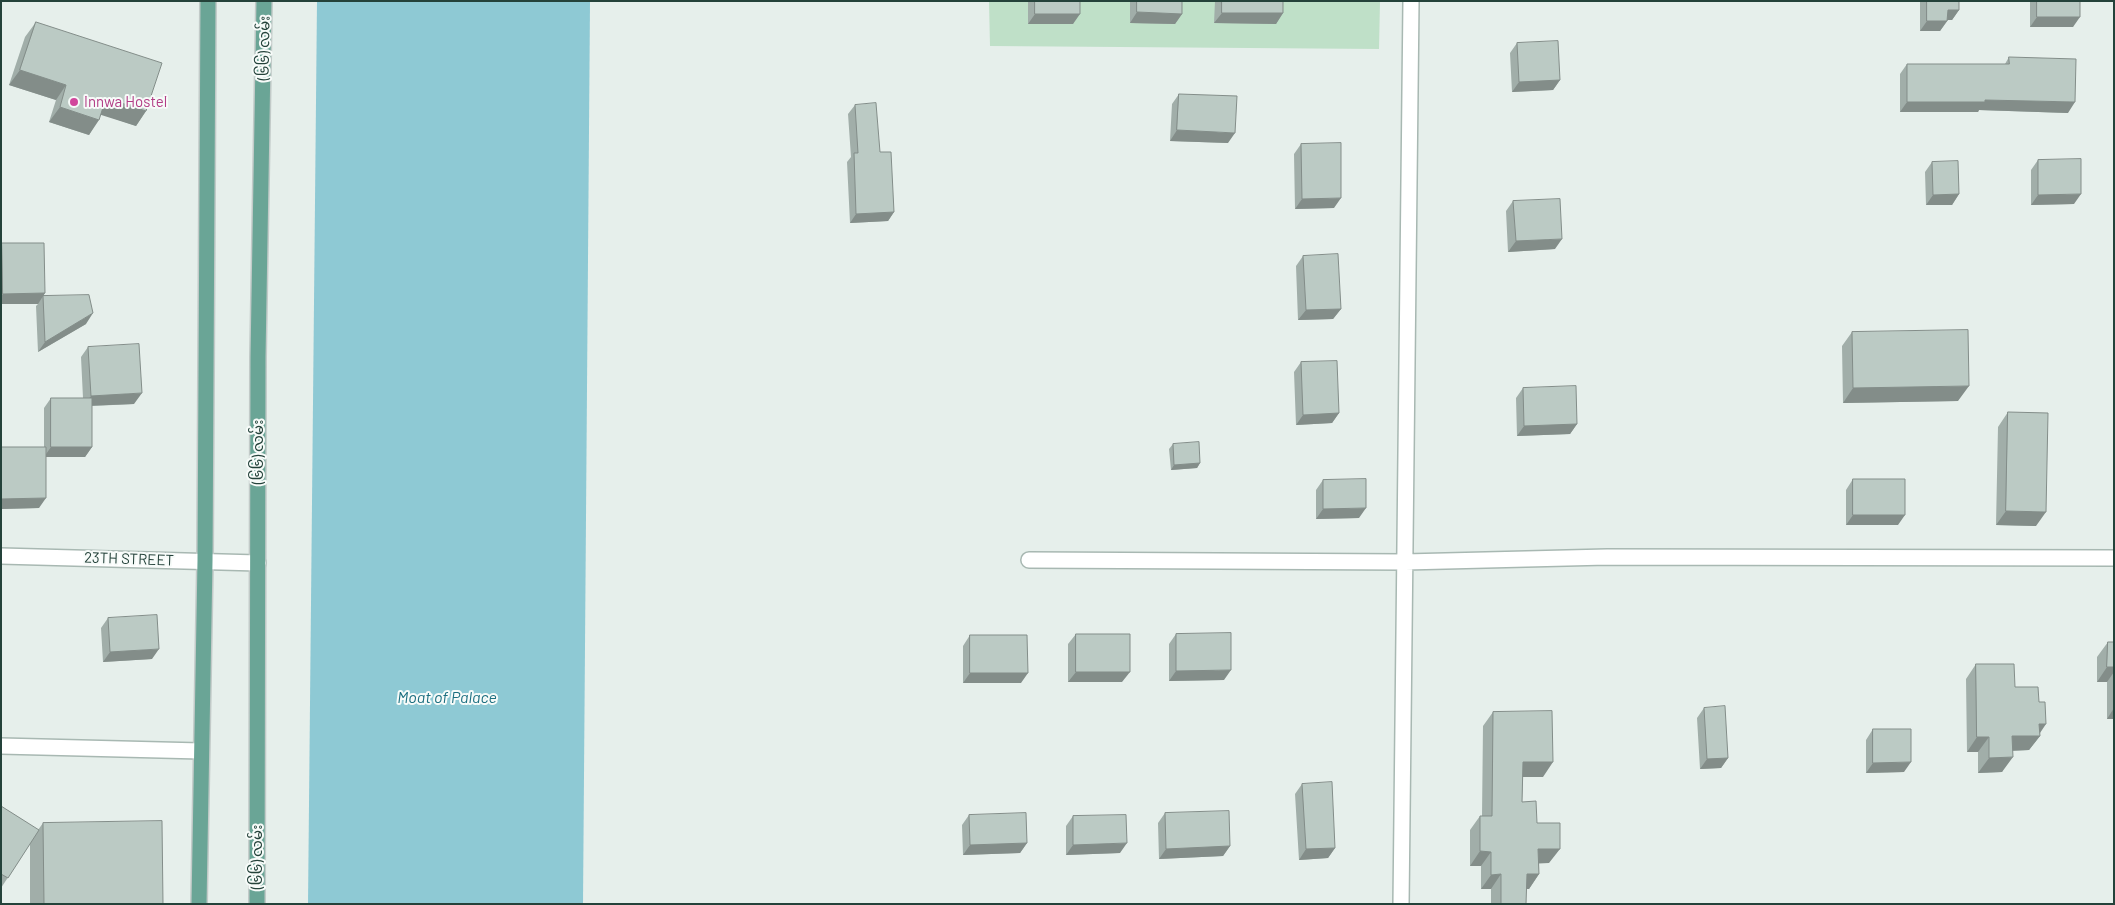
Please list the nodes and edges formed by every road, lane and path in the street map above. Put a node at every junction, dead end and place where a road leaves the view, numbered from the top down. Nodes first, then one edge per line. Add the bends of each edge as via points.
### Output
1 (208, 1) edge
2 (264, 1) edge
3 (1411, 1) edge
4 (1, 556) edge
5 (2114, 558) edge
6 (1029, 560) dead end
7 (205, 561) junction
8 (1405, 562) junction
9 (258, 563) junction
10 (1, 746) edge
11 (201, 751) junction
12 (199, 904) edge
13 (257, 904) edge
14 (1401, 904) edge

1 - 7 main road
2 - 9 main road, (၆၆) လမ်း
3 - 8 street
4 - 7 street, 23TH STREET
5 - 8 street via 1607,557
6 - 8 street
7 - 9 street, 23TH STREET
7 - 11 main road
8 - 14 street
9 - 13 main road, (၆၆) လမ်း
10 - 11 street
11 - 12 main road

